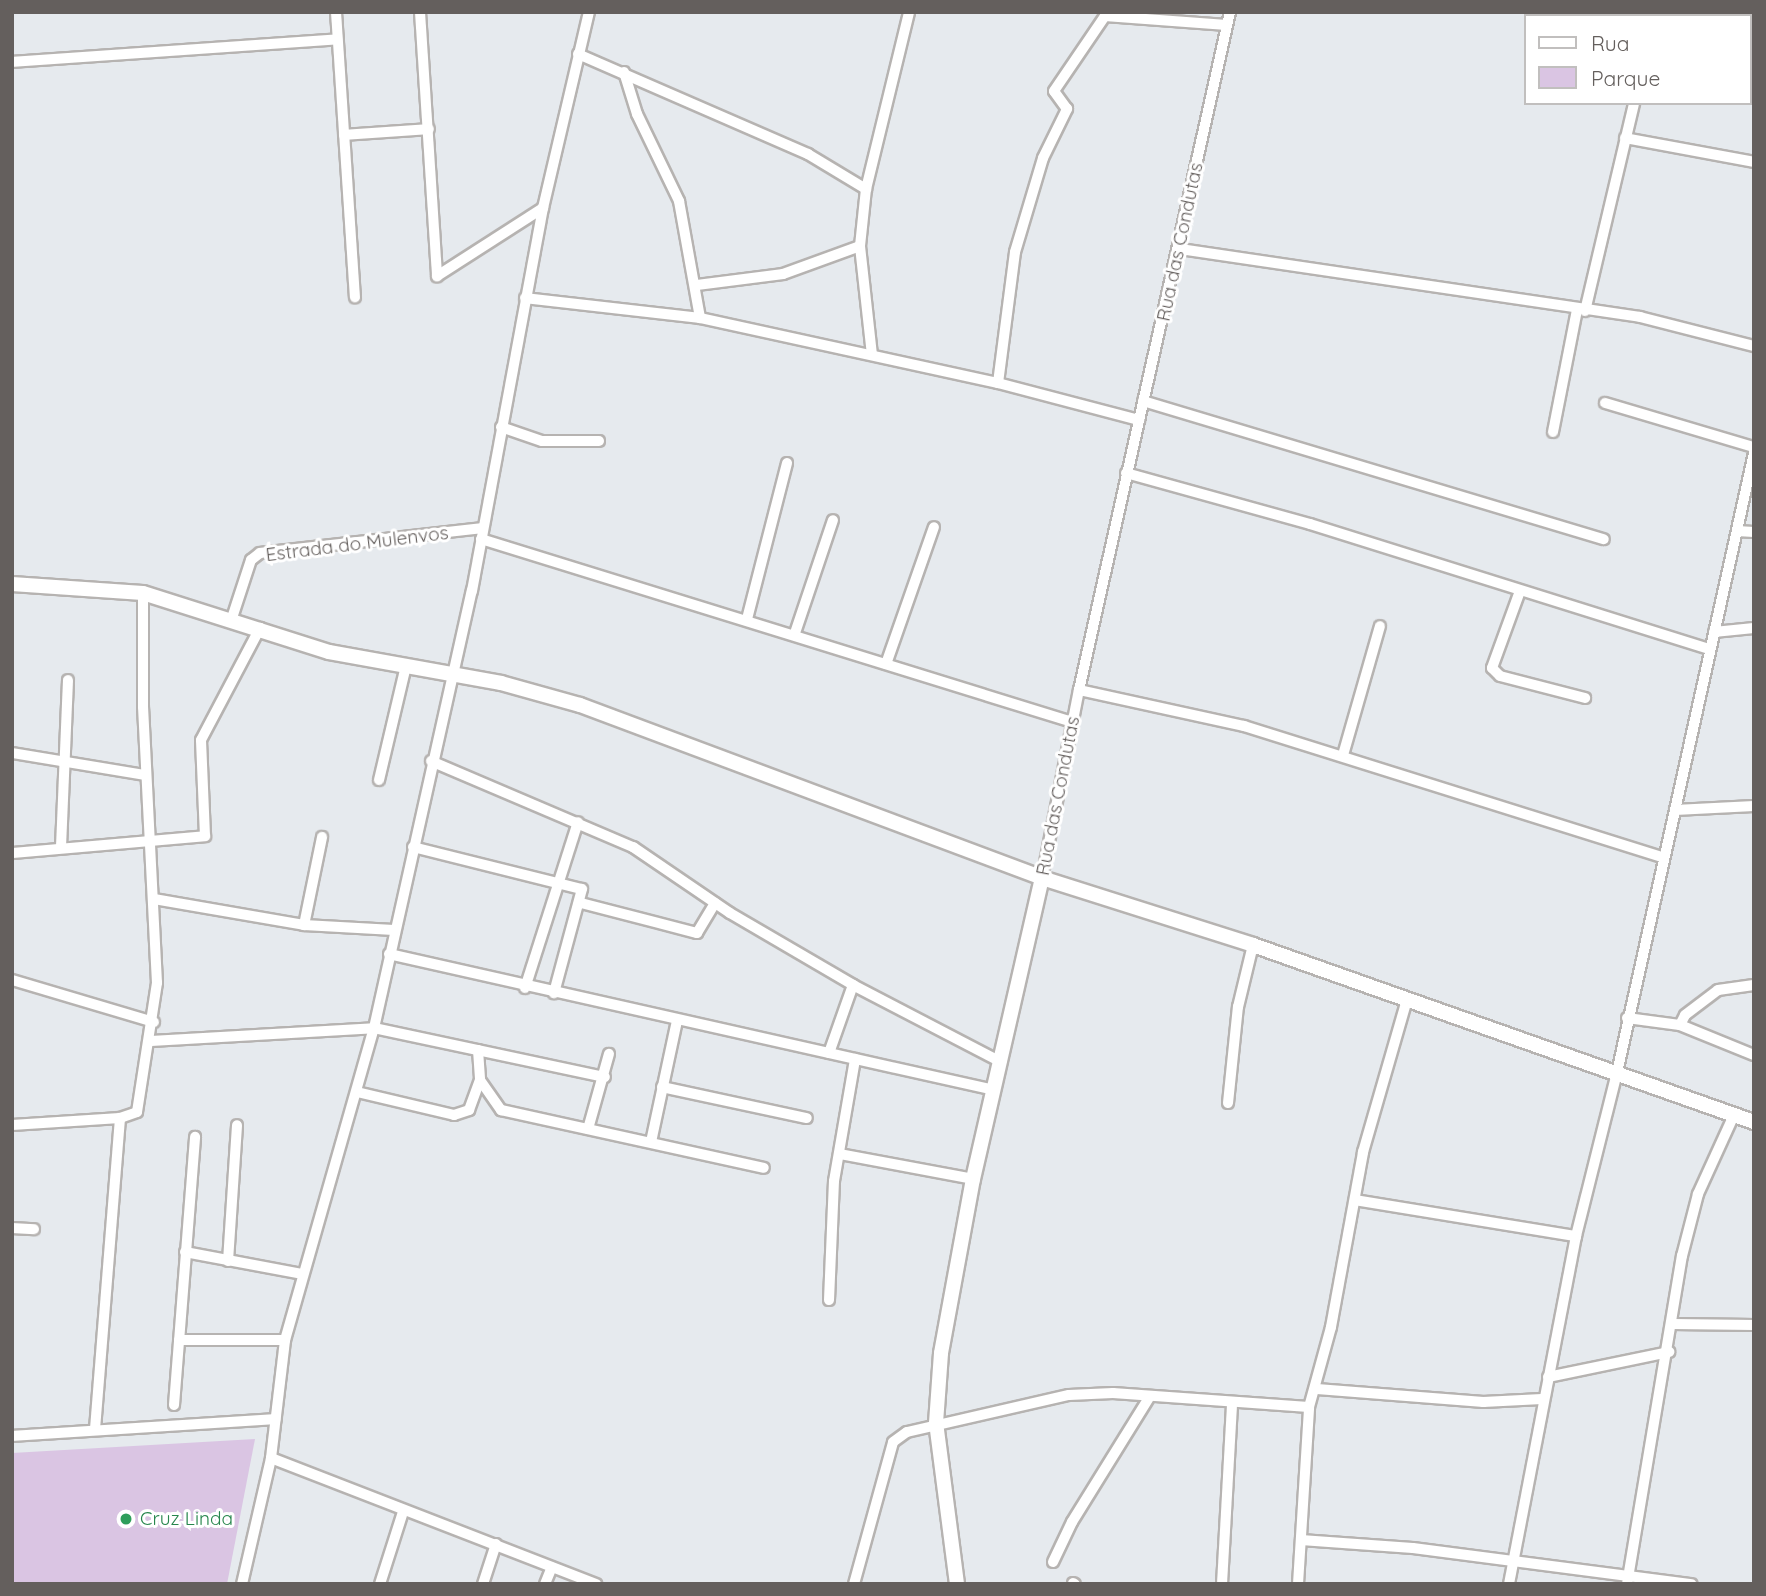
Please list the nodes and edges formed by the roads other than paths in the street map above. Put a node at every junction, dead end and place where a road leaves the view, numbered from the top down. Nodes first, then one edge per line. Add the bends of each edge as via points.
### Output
1 (336, 12) edge
2 (420, 12) edge
3 (589, 12) edge
4 (909, 12) edge
5 (1230, 12) edge
6 (1227, 25) junction
7 (337, 39) junction
8 (578, 54) junction
9 (12, 62) edge
10 (624, 72) junction
11 (1633, 105) edge
12 (429, 130) junction
13 (344, 135) junction
14 (1625, 138) junction
15 (1754, 162) edge
16 (866, 189) junction
17 (543, 208) junction
18 (860, 246) junction
19 (1180, 248) junction
20 (697, 285) junction
21 (355, 298) dead end
22 (525, 298) junction
23 (1581, 311) junction
24 (699, 318) junction
25 (1754, 346) edge
26 (872, 355) junction
27 (998, 383) junction
28 (1143, 401) junction
29 (1605, 403) dead end
30 (1139, 420) junction
31 (501, 427) junction
32 (1553, 432) dead end
33 (599, 441) dead end
34 (1754, 447) edge
35 (1754, 453) edge
36 (787, 463) dead end
37 (1126, 473) junction
38 (833, 520) dead end
39 (934, 527) dead end
40 (1737, 531) junction
41 (1754, 532) edge
42 (482, 534) junction
43 (1604, 539) dead end
44 (12, 584) edge
45 (1520, 591) junction
46 (143, 593) junction
47 (232, 618) junction
48 (747, 619) junction
49 (1380, 626) dead end
50 (260, 628) junction
51 (1754, 628) edge
52 (1714, 632) junction
53 (795, 633) junction
54 (1710, 649) junction
55 (886, 664) junction
56 (406, 666) junction
57 (451, 675) junction
58 (68, 680) dead end
59 (1079, 690) junction
60 (1584, 698) dead end
61 (1072, 722) junction
62 (12, 753) edge
63 (1343, 755) junction
64 (62, 760) junction
65 (431, 761) junction
66 (145, 775) junction
67 (379, 780) dead end
68 (1754, 806) edge
69 (1675, 810) junction
70 (578, 822) junction
71 (322, 837) dead end
72 (151, 841) junction
73 (61, 847) junction
74 (413, 847) junction
75 (12, 853) edge
76 (1661, 857) junction
77 (1042, 878) junction
78 (555, 881) junction
79 (154, 900) junction
80 (581, 903) junction
81 (715, 903) junction
82 (304, 925) junction
83 (394, 930) junction
84 (1253, 945) junction
85 (389, 954) junction
86 (12, 980) edge
87 (853, 985) junction
88 (1754, 985) edge
89 (525, 988) junction
90 (554, 993) junction
91 (1407, 1000) junction
92 (1627, 1018) junction
93 (677, 1021) junction
94 (155, 1022) junction
95 (1679, 1025) junction
96 (374, 1028) junction
97 (151, 1041) junction
98 (478, 1050) junction
99 (829, 1053) junction
100 (609, 1054) dead end
101 (1754, 1055) edge
102 (855, 1059) junction
103 (1001, 1062) junction
104 (605, 1077) junction
105 (1616, 1077) junction
106 (480, 1080) junction
107 (662, 1087) junction
108 (994, 1090) junction
109 (357, 1092) junction
110 (1228, 1103) dead end
111 (1734, 1115) junction
112 (120, 1118) junction
113 (807, 1118) dead end
114 (1754, 1122) edge
115 (12, 1125) edge
116 (237, 1125) dead end
117 (589, 1129) junction
118 (195, 1137) dead end
119 (651, 1142) junction
120 (840, 1154) junction
121 (764, 1168) dead end
122 (973, 1179) junction
123 (1355, 1200) junction
124 (12, 1228) edge
125 (34, 1229) dead end
126 (1576, 1236) junction
127 (185, 1252) junction
128 (228, 1261) junction
129 (303, 1274) junction
130 (829, 1300) dead end
131 (1672, 1324) junction
132 (1754, 1325) edge
133 (179, 1340) junction
134 (285, 1340) junction
135 (1669, 1352) junction
136 (1548, 1377) junction
137 (1317, 1389) junction
138 (1150, 1396) junction
139 (1542, 1399) junction
140 (1232, 1404) junction
141 (174, 1405) dead end
142 (1309, 1407) junction
143 (275, 1419) junction
144 (936, 1423) junction
145 (95, 1429) junction
146 (12, 1436) edge
147 (271, 1458) junction
148 (403, 1512) junction
149 (1301, 1540) junction
150 (496, 1544) junction
151 (1513, 1560) junction
152 (1053, 1562) dead end
153 (552, 1567) junction
154 (1628, 1579) edge
155 (242, 1584) edge
156 (380, 1584) edge
157 (483, 1584) edge
158 (545, 1584) edge
159 (596, 1584) edge
160 (854, 1584) edge
161 (957, 1584) edge
162 (1222, 1584) edge
163 (1298, 1584) edge
164 (1509, 1584) edge
165 (1692, 1584) edge

1 - 7 street
2 - 12 street
3 - 8 street
4 - 16 street
5 - 6 street, Rua das Condutas
6 - 19 street, Rua das Condutas
6 - 27 street via 1105,16 1054,91 1067,109 1043,158 1015,252
7 - 9 street
7 - 13 street
8 - 10 street
8 - 17 street
10 - 16 street via 808,154
10 - 20 street via 637,114 679,201
11 - 14 street
12 - 13 street
12 - 17 street via 437,276
13 - 21 street
14 - 15 street
14 - 23 street
16 - 18 street
17 - 22 street
18 - 20 street via 783,274
18 - 26 street
19 - 23 street
19 - 28 street, Rua das Condutas
20 - 24 street
22 - 24 street
22 - 31 street
23 - 25 street via 1640,317
23 - 32 street
24 - 26 street
26 - 27 street
27 - 30 street
28 - 30 street, Rua das Condutas
28 - 43 street
29 - 34 street
30 - 37 street, Rua das Condutas
31 - 33 street via 542,441
31 - 42 street
35 - 40 street
36 - 48 street
37 - 45 street via 1310,524
37 - 59 street, Rua das Condutas
38 - 53 street
39 - 55 street
40 - 41 street
40 - 52 street
42 - 47 street, Estrada do Mulenvos via 260,554 251,561
42 - 48 street
42 - 57 street
44 - 46 street
45 - 54 street
45 - 60 street via 1492,668 1500,676
46 - 47 street
46 - 66 street
47 - 50 street
48 - 53 street
49 - 63 street
50 - 56 street via 329,652
50 - 72 street via 201,740 205,836
51 - 52 street
52 - 54 street
53 - 55 street
54 - 69 street
55 - 61 street
56 - 57 street
56 - 67 street
57 - 65 street
57 - 77 street via 501,682 580,705
58 - 64 street
59 - 61 street, Rua das Condutas
59 - 63 street via 1178,708
61 - 77 street, Rua das Condutas
62 - 64 street
63 - 76 street
64 - 66 street
64 - 73 street
65 - 70 street
65 - 74 street
66 - 72 street
68 - 69 street
69 - 76 street
70 - 78 street
70 - 81 street via 634,847
71 - 82 street
72 - 73 street
72 - 79 street
73 - 75 street
74 - 78 street
74 - 83 street
76 - 92 street
77 - 84 street
77 - 103 street, Rua das Condutas
78 - 80 street via 579,886
78 - 89 street
79 - 82 street
79 - 94 street
80 - 81 street via 697,933
80 - 90 street
81 - 87 street
82 - 83 street
83 - 85 street
84 - 91 street
84 - 110 street via 1238,1007
85 - 89 street
85 - 96 street
86 - 94 street
87 - 99 street
87 - 103 street
88 - 95 street via 1718,990
89 - 90 street
90 - 93 street
91 - 105 street
91 - 123 street via 1384,1071
92 - 95 street
92 - 105 street
93 - 99 street
93 - 107 street
94 - 97 street
95 - 101 street
96 - 97 street
96 - 98 street
96 - 109 street
97 - 112 street via 137,1112
98 - 104 street
98 - 106 street
99 - 102 street
100 - 104 street
102 - 108 street
102 - 120 street
103 - 108 street, Rua das Condutas
104 - 117 street
105 - 111 street
105 - 126 street
106 - 109 street via 469,1110 453,1115
106 - 117 street via 501,1110
107 - 113 street
107 - 119 street
108 - 122 street, Rua das Condutas
109 - 129 street
111 - 114 street
111 - 131 street via 1698,1194 1682,1256
112 - 115 street
112 - 145 street
116 - 128 street
117 - 119 street
118 - 127 street
119 - 121 street
120 - 122 street
120 - 130 street via 831,1222
122 - 144 street, Rua das Condutas via 941,1353
123 - 126 street
123 - 137 street
124 - 125 street
126 - 136 street
127 - 128 street
127 - 133 street
128 - 129 street
129 - 134 street
131 - 132 street
131 - 135 street
133 - 134 street
133 - 141 street
134 - 143 street
135 - 136 street
135 - 154 street
136 - 139 street
137 - 139 street via 1483,1402
137 - 142 street
138 - 140 street
138 - 144 street via 1069,1395
138 - 152 street via 1072,1522
139 - 151 street
140 - 142 street
140 - 162 street
142 - 149 street
143 - 145 street
143 - 147 street
144 - 160 street via 899,1435 894,1442
144 - 161 street, Rua das Condutas
145 - 146 street
147 - 148 street
147 - 155 street
148 - 150 street
148 - 156 street
149 - 151 street
149 - 163 street
150 - 153 street
150 - 157 street
151 - 154 street
151 - 164 street
153 - 158 street
153 - 159 street
154 - 165 street

